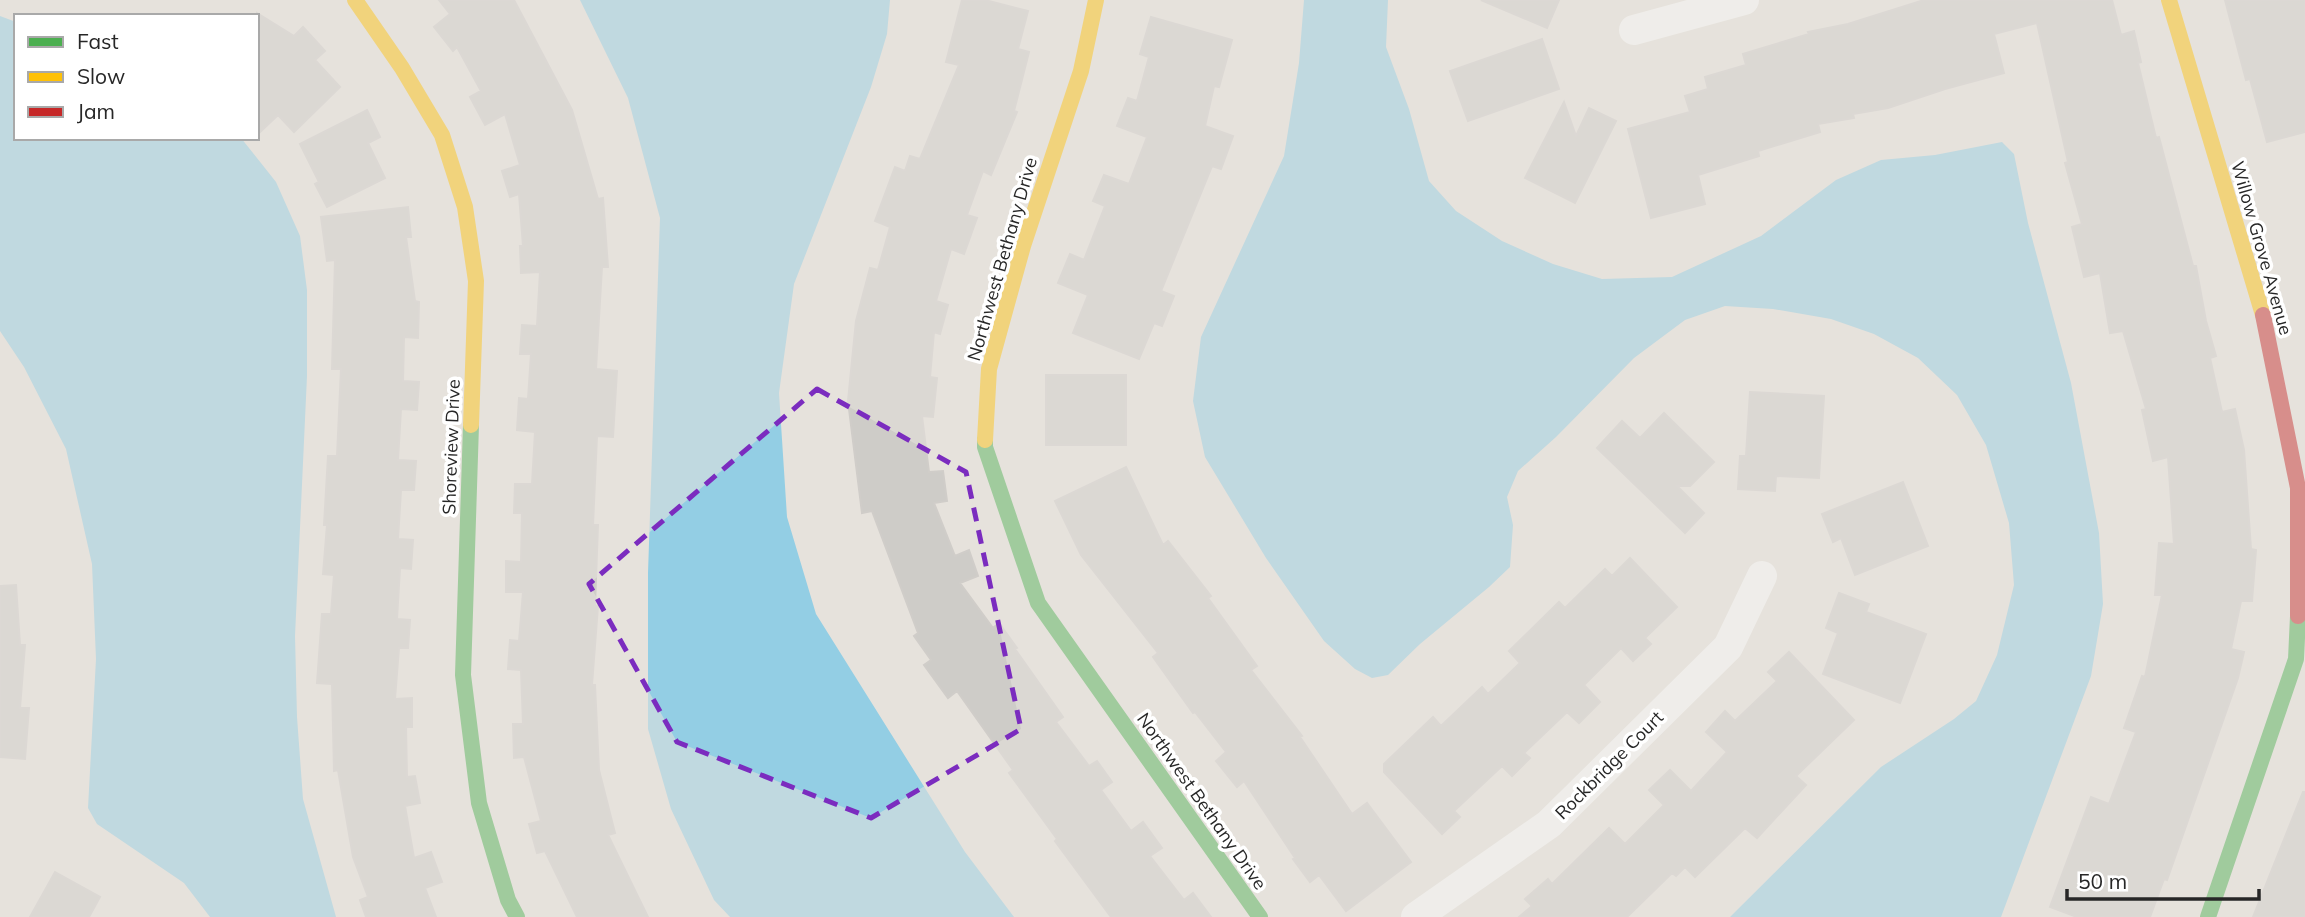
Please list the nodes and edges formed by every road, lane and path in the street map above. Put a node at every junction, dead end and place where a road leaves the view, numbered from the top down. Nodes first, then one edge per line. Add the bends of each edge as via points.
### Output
1 (355, 0) edge
2 (1096, 0) edge
3 (1744, 0) edge
4 (2169, 0) edge
5 (1634, 30) dead end
6 (1762, 576) dead end
7 (517, 917) edge
8 (1260, 917) edge
9 (1416, 917) edge
10 (2208, 917) edge

1 - 7 street, Shoreview Drive via 442,135 465,207 476,281 463,675 479,803
2 - 8 street, Northwest Bethany Drive via 1081,71 1023,246 989,369 985,447 1038,603
3 - 5 street
4 - 10 street, Willow Grove Avenue via 2266,327 2298,488 2296,659
6 - 9 street, Rockbridge Court via 1728,647 1549,824

